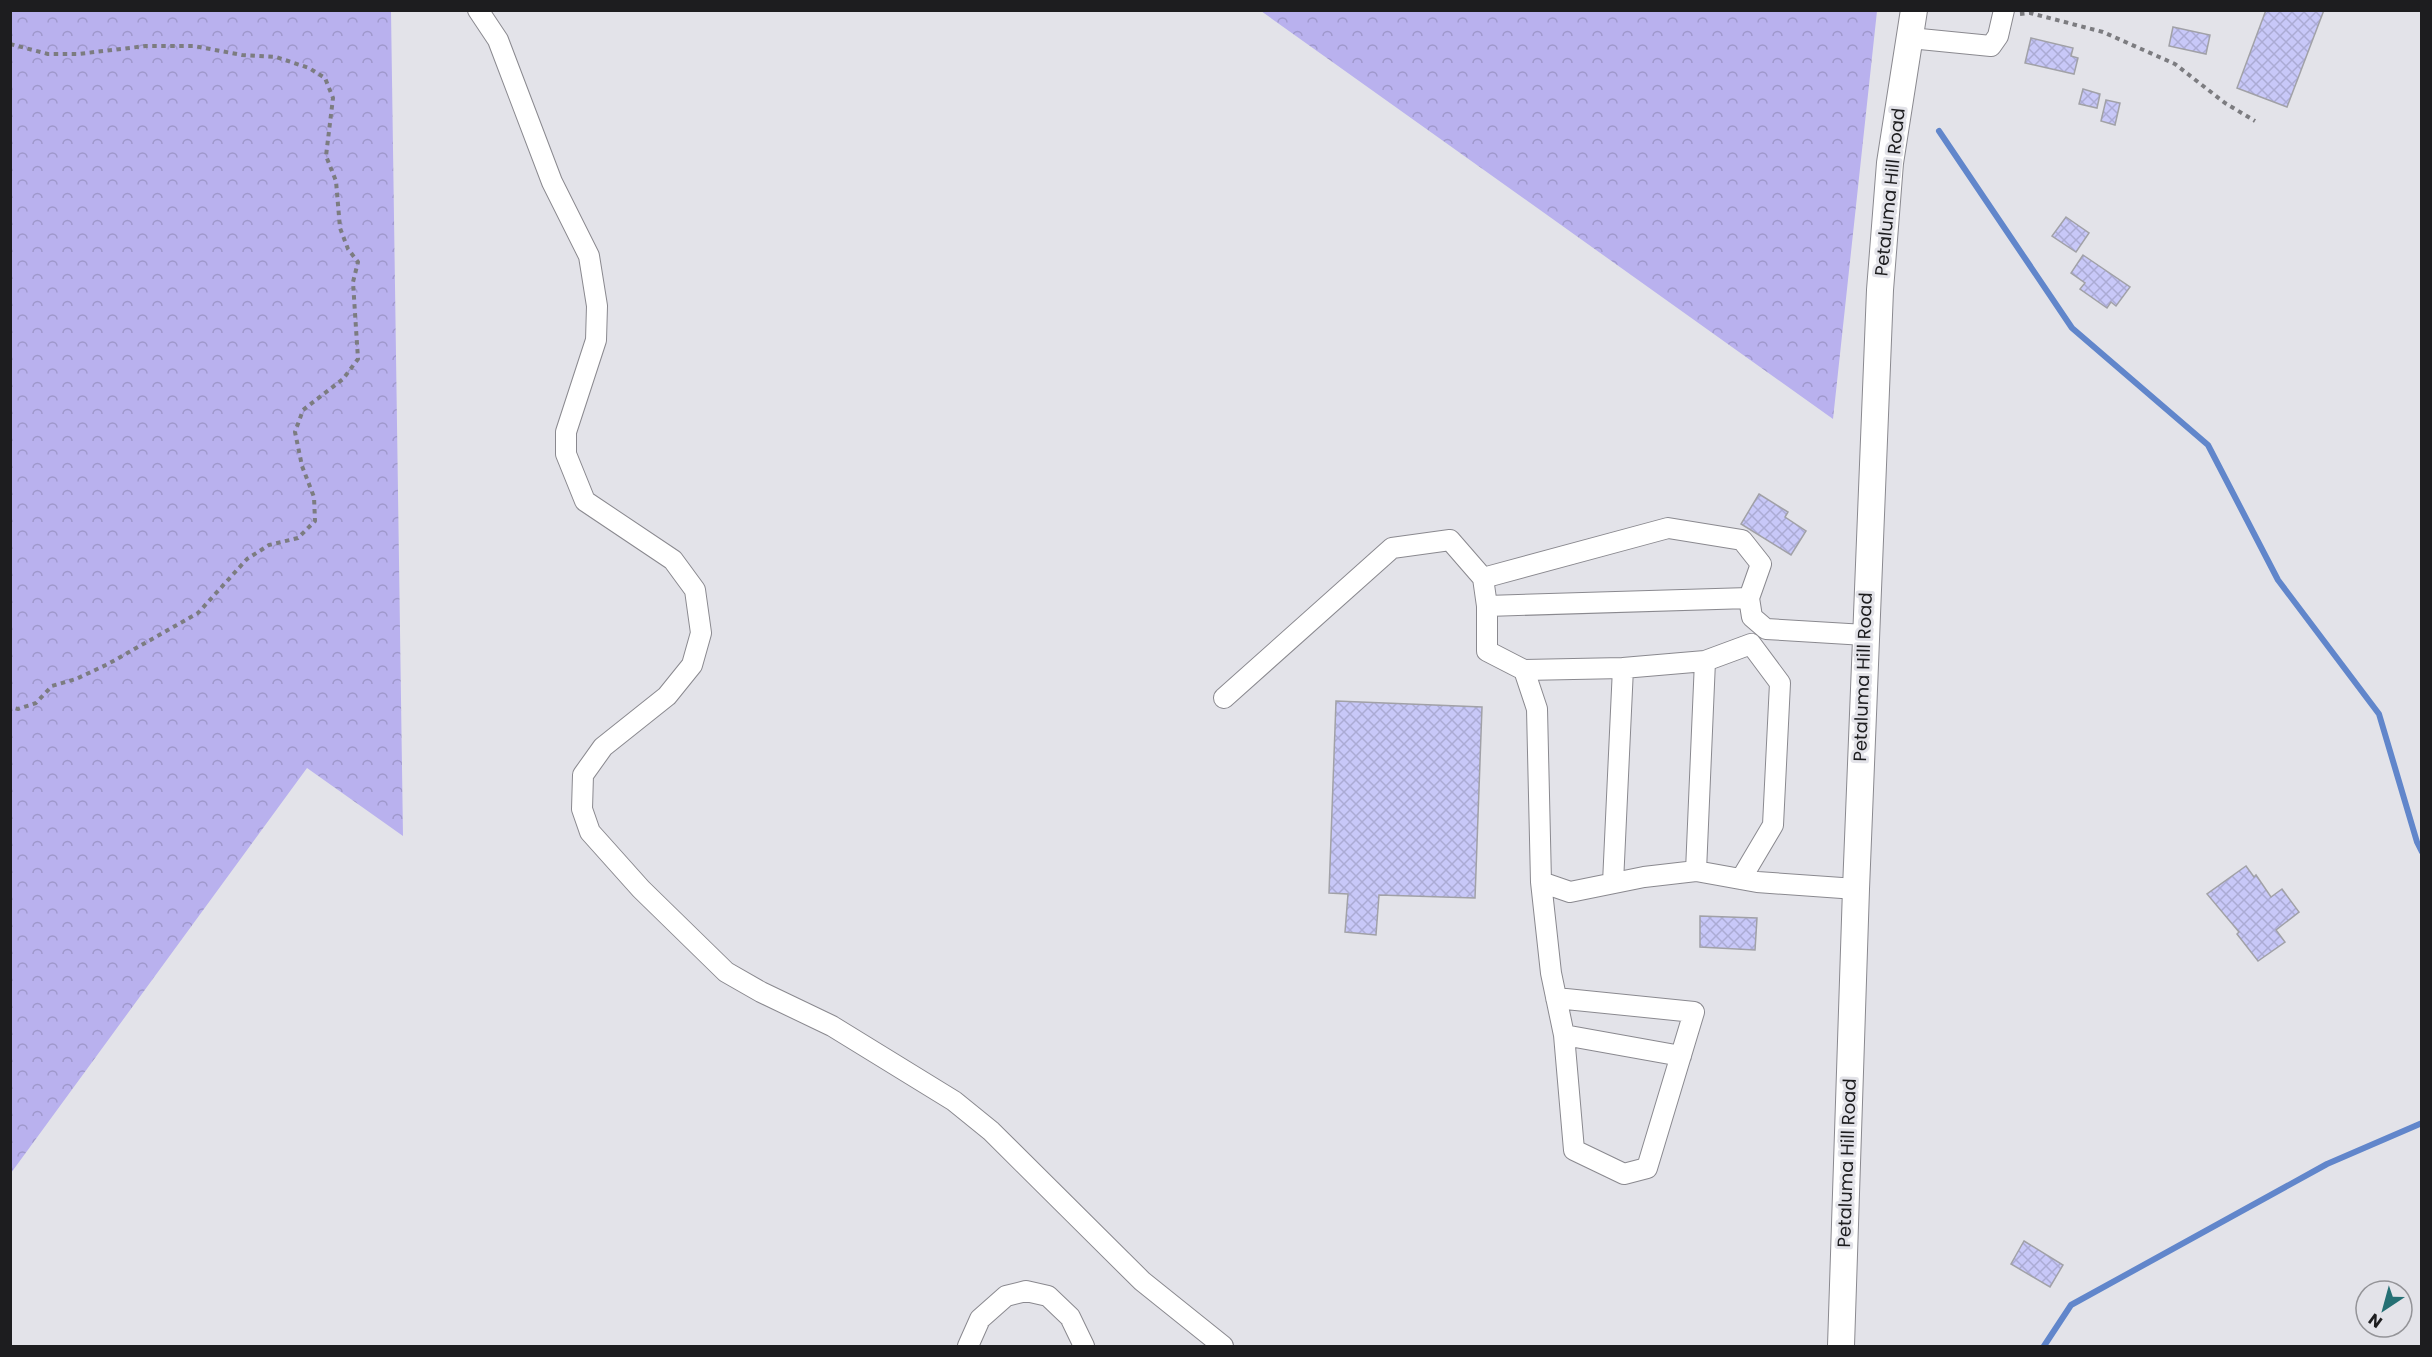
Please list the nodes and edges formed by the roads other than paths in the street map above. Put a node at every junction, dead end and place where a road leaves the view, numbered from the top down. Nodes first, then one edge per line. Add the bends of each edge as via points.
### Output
1 (478, 10) edge
2 (1914, 10) edge
3 (2004, 13) edge
4 (1910, 38) junction
5 (1483, 578) junction
6 (1749, 598) junction
7 (1487, 606) junction
8 (1766, 629) junction
9 (1865, 635) junction
10 (1751, 644) junction
11 (1704, 661) junction
12 (1623, 668) junction
13 (1524, 670) junction
14 (1224, 698) dead end
15 (1696, 871) junction
16 (1741, 879) junction
17 (1541, 882) junction
18 (1613, 883) junction
19 (1856, 889) junction
20 (1556, 998) junction
21 (1564, 1035) junction
22 (1681, 1056) junction
23 (968, 1347) edge
24 (1084, 1347) edge
25 (1223, 1347) edge
26 (1841, 1347) edge

1 - 25 lane via 498,40 552,182 589,256 597,306 596,340 566,432 566,454 585,501 673,560 695,590 701,633 692,665 667,696 603,747 582,775 582,809 590,832 641,889 726,972 832,1026 954,1101 991,1131 1142,1281
2 - 4 main road, Petaluma Hill Road
3 - 4 lane via 1991,46
4 - 9 main road, Petaluma Hill Road via 1890,163 1880,290
5 - 6 lane via 1668,528 1742,540 1761,564
5 - 7 lane
5 - 14 lane via 1450,540 1392,548
6 - 7 lane
6 - 8 lane via 1752,617
7 - 13 lane via 1487,651
8 - 9 lane
8 - 10 lane
9 - 19 main road, Petaluma Hill Road
10 - 11 lane
10 - 16 lane via 1780,683 1773,825
11 - 12 lane
11 - 15 lane
12 - 13 lane
12 - 18 lane
13 - 17 lane via 1537,709
15 - 16 lane
15 - 18 lane
16 - 19 lane
17 - 18 lane via 1570,892
17 - 20 lane
19 - 26 main road, Petaluma Hill Road
20 - 21 lane
20 - 22 lane via 1694,1012
21 - 22 lane
21 - 22 lane via 1574,1150 1624,1174 1647,1168
23 - 24 lane via 980,1319 1006,1296 1026,1291 1048,1296 1070,1317

